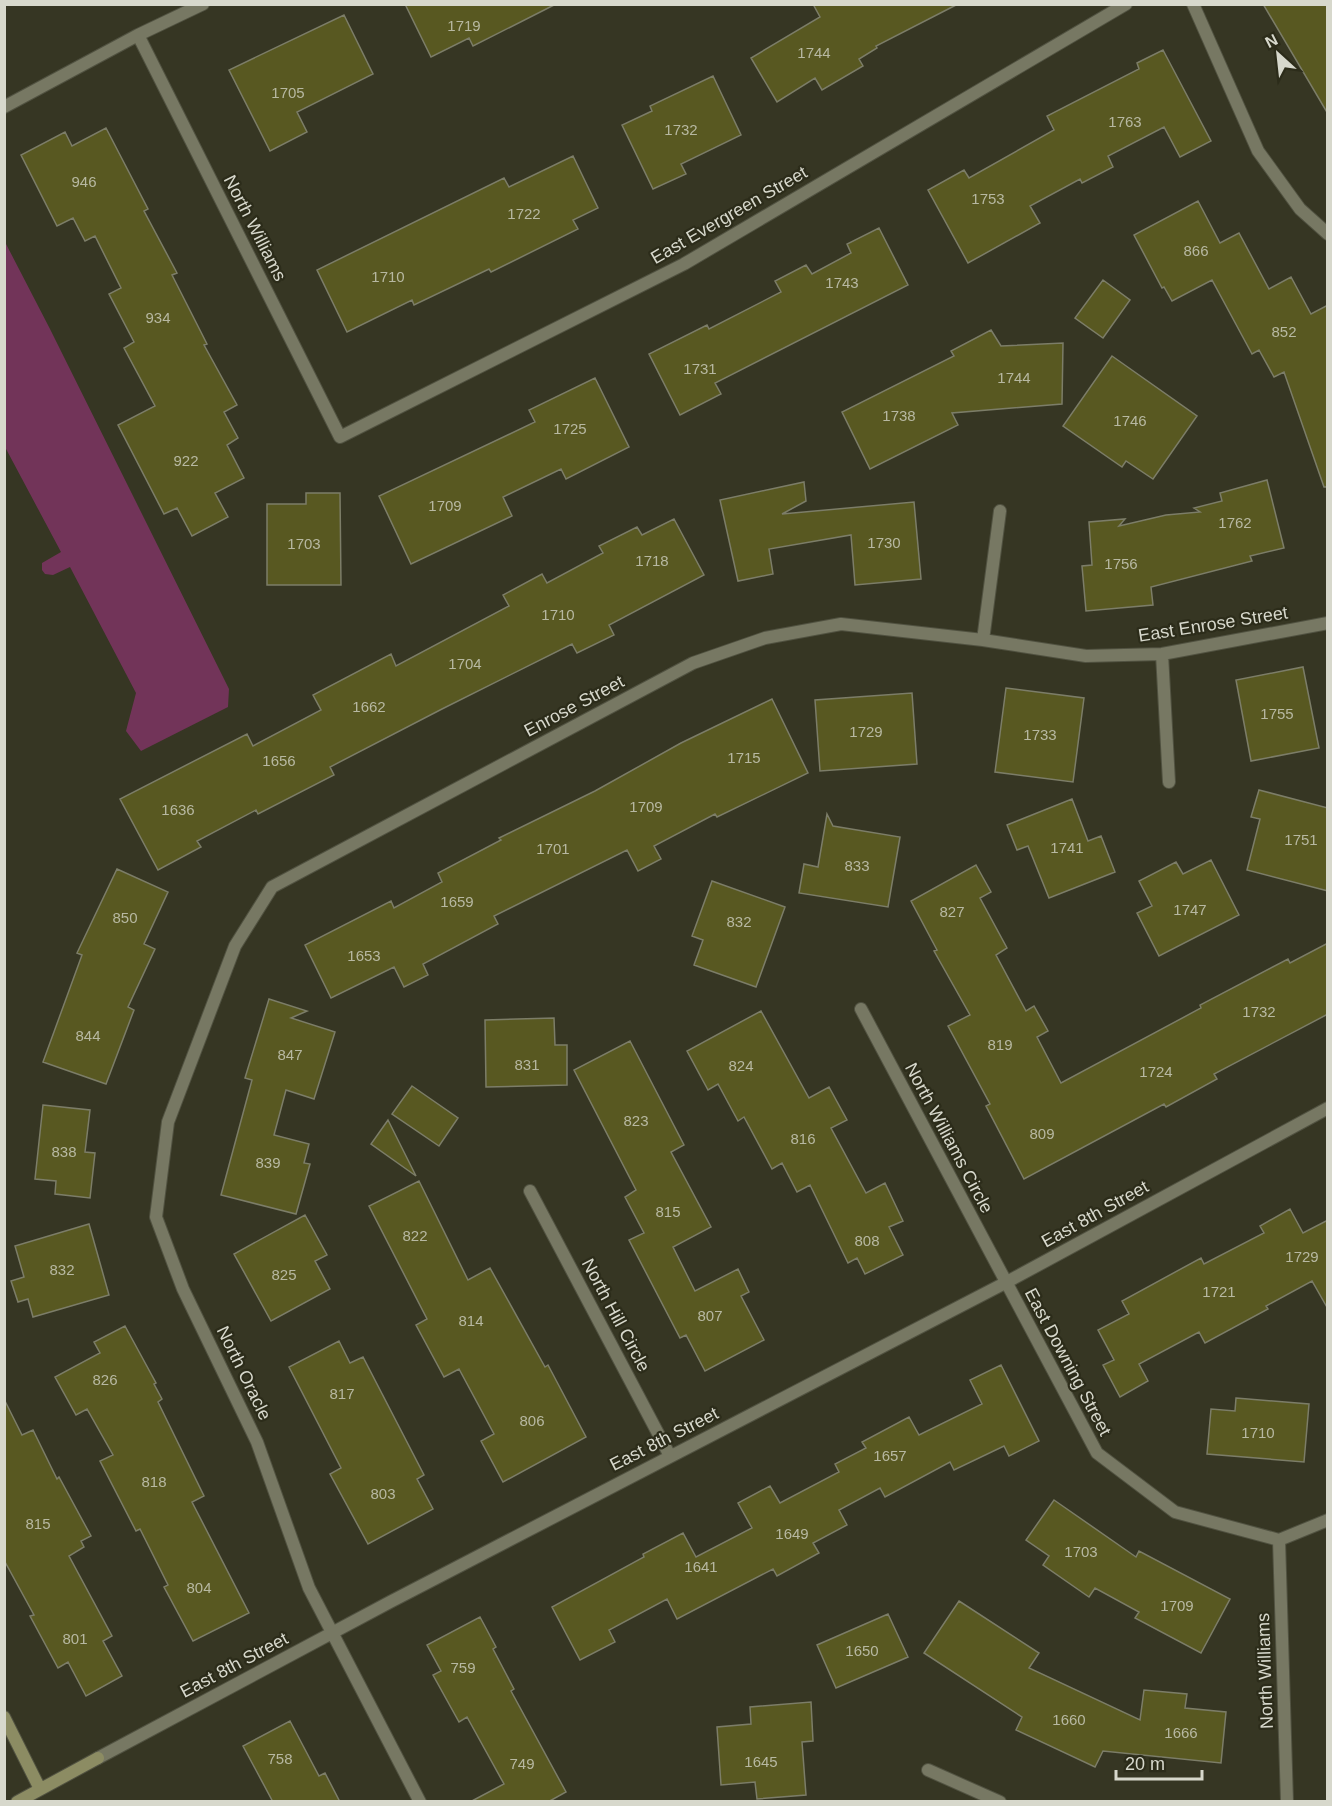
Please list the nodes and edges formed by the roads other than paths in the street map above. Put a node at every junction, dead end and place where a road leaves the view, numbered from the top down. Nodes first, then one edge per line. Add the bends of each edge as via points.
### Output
1 (203, 4) edge
2 (1126, 4) edge
3 (1193, 4) edge
4 (138, 35) junction
5 (4, 107) edge
6 (1328, 234) edge
7 (340, 437) joint
8 (1000, 511) dead end
9 (1328, 623) edge
10 (983, 640) junction
11 (1162, 654) junction
12 (1169, 782) dead end
13 (236, 946) joint
14 (861, 1009) dead end
15 (1328, 1108) edge
16 (530, 1191) dead end
17 (1005, 1283) junction
18 (670, 1456) junction
19 (1328, 1520) edge
20 (1279, 1540) junction
21 (333, 1632) junction
22 (4, 1717) edge
23 (928, 1770) dead end
24 (40, 1789) junction
25 (17, 1802) edge
26 (420, 1802) edge
27 (1000, 1802) edge
28 (1287, 1802) edge

1 - 4 street
2 - 7 street, East Evergreen Street via 684,264
3 - 6 street via 1258,151 1300,209
4 - 5 street
4 - 7 street, North Williams
8 - 10 street
9 - 11 street, East Enrose Street
10 - 11 street, East Enrose Street via 1086,656
10 - 13 street, Enrose Street via 841,624 765,638 693,663 272,887
11 - 12 street
13 - 21 street, North Oracle via 168,1122 156,1217 183,1289 257,1442 309,1588
14 - 17 street, North Williams Circle
15 - 17 street, East 8th Street
16 - 18 street, North Hill Circle
17 - 18 street, East 8th Street
17 - 20 street, East Downing Street via 1097,1453 1175,1512
18 - 21 street, East 8th Street
19 - 20 street
20 - 28 street, North Williams
21 - 24 street, East 8th Street
21 - 26 street, North Oracle
22 - 24 street
23 - 27 street
24 - 25 street, East 8th Street

